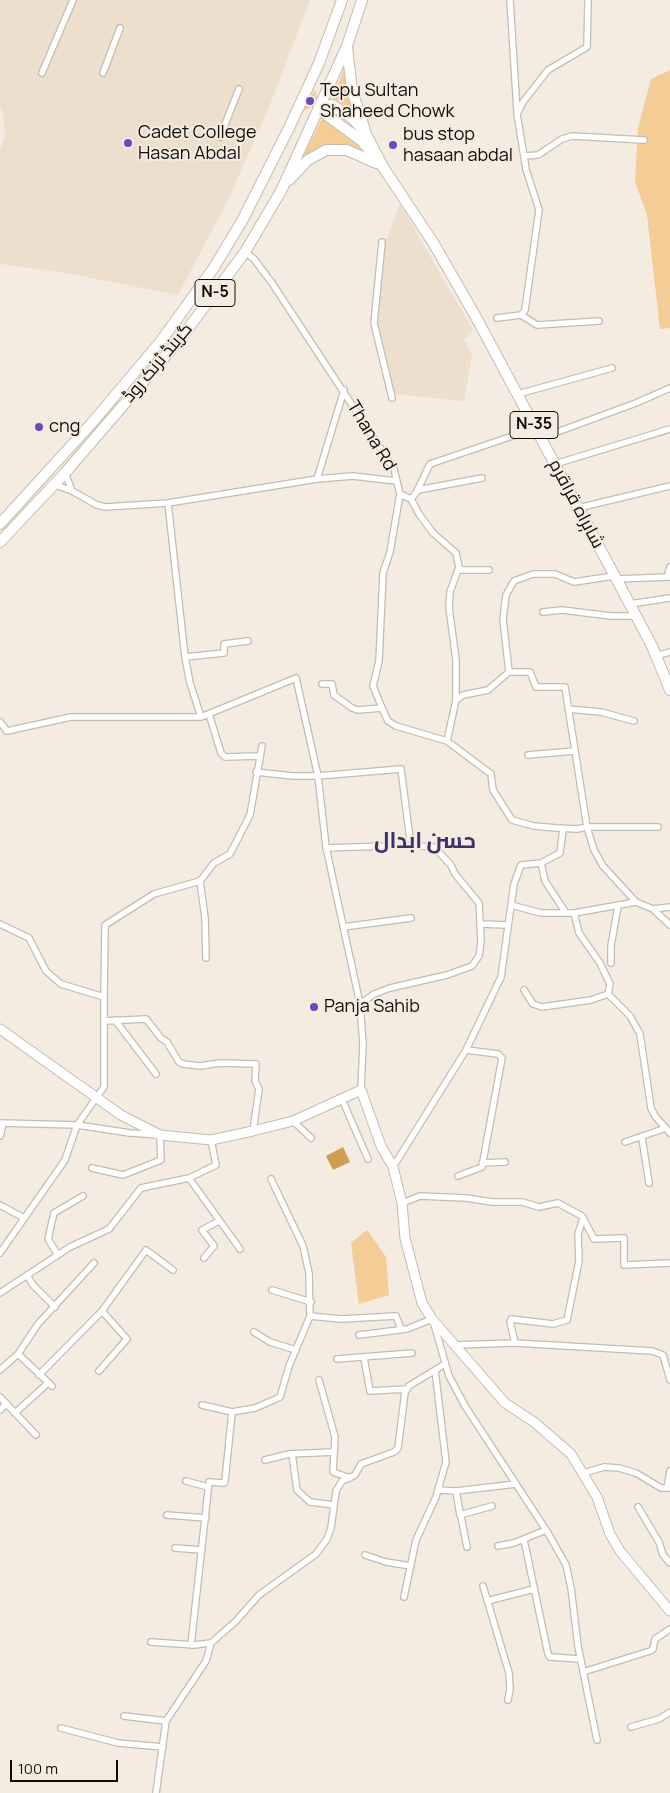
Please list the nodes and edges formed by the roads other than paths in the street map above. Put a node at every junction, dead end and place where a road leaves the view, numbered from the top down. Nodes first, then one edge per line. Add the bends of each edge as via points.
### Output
1 (73, 0) edge
2 (342, 0) edge
3 (362, 0) edge
4 (510, 0) edge
5 (588, 0) edge
6 (120, 28) dead end
7 (346, 46) junction
8 (103, 73) dead end
9 (42, 74) dead end
10 (239, 89) dead end
11 (320, 106) junction
12 (517, 114) junction
13 (365, 132) junction
14 (220, 137) dead end
15 (644, 140) dead end
16 (524, 156) junction
17 (383, 167) junction
18 (281, 191) junction
19 (382, 242) dead end
20 (245, 252) junction
21 (521, 315) junction
22 (497, 318) dead end
23 (598, 321) dead end
24 (612, 368) dead end
25 (670, 388) edge
26 (344, 390) junction
27 (518, 394) junction
28 (392, 398) dead end
29 (536, 428) junction
30 (670, 429) edge
31 (541, 438) junction
32 (555, 464) junction
33 (65, 473) junction
34 (482, 478) dead end
35 (316, 479) junction
36 (396, 481) junction
37 (53, 484) junction
38 (670, 486) edge
39 (418, 490) junction
40 (72, 491) junction
41 (400, 494) junction
42 (411, 499) junction
43 (168, 503) junction
44 (578, 508) junction
45 (0, 524) edge
46 (0, 542) edge
47 (670, 567) edge
48 (458, 570) junction
49 (489, 570) dead end
50 (669, 577) edge
51 (615, 578) junction
52 (670, 598) edge
53 (630, 604) junction
54 (543, 612) dead end
55 (636, 616) junction
56 (248, 641) dead end
57 (670, 652) edge
58 (656, 656) junction
59 (185, 657) junction
60 (509, 672) junction
61 (322, 684) dead end
62 (670, 690) edge
63 (456, 700) junction
64 (382, 708) junction
65 (568, 709) junction
66 (209, 714) junction
67 (201, 718) junction
68 (634, 721) dead end
69 (0, 722) edge
70 (447, 740) junction
71 (262, 746) dead end
72 (574, 751) junction
73 (528, 755) dead end
74 (260, 756) junction
75 (256, 772) junction
76 (318, 776) junction
77 (587, 827) junction
78 (658, 827) dead end
79 (563, 829) junction
80 (386, 846) dead end
81 (326, 848) junction
82 (541, 863) junction
83 (200, 881) junction
84 (636, 902) junction
85 (511, 905) junction
86 (618, 906) junction
87 (670, 907) edge
88 (653, 909) junction
89 (566, 913) junction
90 (574, 913) junction
91 (411, 918) dead end
92 (0, 924) edge
93 (480, 924) junction
94 (508, 925) junction
95 (670, 926) edge
96 (343, 927) junction
97 (206, 958) dead end
98 (610, 963) dead end
99 (524, 990) dead end
100 (608, 994) junction
101 (104, 997) junction
102 (360, 1004) junction
103 (115, 1020) junction
104 (104, 1021) junction
105 (0, 1029) edge
106 (466, 1050) junction
107 (156, 1074) dead end
108 (361, 1090) junction
109 (96, 1098) junction
110 (341, 1098) junction
111 (293, 1121) junction
112 (2, 1123) edge
113 (77, 1125) junction
114 (253, 1131) junction
115 (669, 1131) edge
116 (160, 1135) junction
117 (0, 1136) edge
118 (311, 1138) dead end
119 (642, 1138) junction
120 (211, 1140) junction
121 (625, 1142) dead end
122 (368, 1159) dead end
123 (505, 1162) dead end
124 (482, 1163) junction
125 (392, 1167) junction
126 (92, 1168) dead end
127 (458, 1176) dead end
128 (189, 1178) junction
129 (271, 1179) dead end
130 (649, 1183) dead end
131 (83, 1196) dead end
132 (402, 1203) junction
133 (0, 1205) edge
134 (24, 1218) junction
135 (583, 1218) junction
136 (219, 1221) junction
137 (240, 1248) dead end
138 (0, 1253) edge
139 (58, 1256) junction
140 (204, 1258) dead end
141 (94, 1263) dead end
142 (670, 1263) edge
143 (173, 1270) dead end
144 (27, 1275) junction
145 (272, 1290) dead end
146 (0, 1293) edge
147 (311, 1302) junction
148 (54, 1306) junction
149 (102, 1311) junction
150 (310, 1316) junction
151 (432, 1319) junction
152 (401, 1330) junction
153 (254, 1332) dead end
154 (359, 1335) dead end
155 (515, 1343) junction
156 (454, 1345) junction
157 (296, 1350) junction
158 (412, 1353) dead end
159 (18, 1354) junction
160 (364, 1358) junction
161 (337, 1359) dead end
162 (446, 1364) junction
163 (0, 1370) edge
164 (435, 1370) junction
165 (98, 1371) dead end
166 (39, 1375) junction
167 (319, 1380) dead end
168 (670, 1380) edge
169 (407, 1389) junction
170 (0, 1397) edge
171 (6, 1404) junction
172 (202, 1406) dead end
173 (0, 1410) edge
174 (232, 1412) junction
175 (15, 1413) junction
176 (36, 1435) dead end
177 (334, 1452) junction
178 (292, 1454) junction
179 (265, 1460) dead end
180 (670, 1470) edge
181 (584, 1474) junction
182 (350, 1478) junction
183 (186, 1481) dead end
184 (516, 1484) junction
185 (208, 1487) junction
186 (668, 1488) edge
187 (438, 1490) junction
188 (456, 1491) junction
189 (334, 1505) junction
190 (492, 1506) dead end
191 (638, 1507) dead end
192 (167, 1515) dead end
193 (460, 1515) junction
194 (206, 1518) junction
195 (546, 1530) junction
196 (524, 1540) junction
197 (467, 1546) dead end
198 (498, 1546) dead end
199 (175, 1548) dead end
200 (202, 1550) junction
201 (365, 1555) dead end
202 (670, 1563) edge
203 (411, 1566) junction
204 (483, 1586) dead end
205 (534, 1589) junction
206 (404, 1597) dead end
207 (487, 1601) junction
208 (670, 1611) edge
209 (670, 1630) edge
210 (151, 1642) dead end
211 (211, 1643) junction
212 (191, 1645) junction
213 (580, 1659) junction
214 (583, 1672) junction
215 (508, 1700) dead end
216 (670, 1712) edge
217 (124, 1716) dead end
218 (166, 1721) junction
219 (631, 1727) dead end
220 (61, 1728) dead end
221 (597, 1740) dead end
222 (163, 1747) junction
223 (156, 1793) edge

1 - 9 street
2 - 45 highway, گرینڈ ٹرنک روڈ / N-5 via 319,63 289,128 242,222 213,269 161,341
3 - 7 highway, گرینڈ ٹرنک روڈ / N-5
4 - 12 street
5 - 12 street via 587,47 548,70
6 - 8 street
7 - 11 highway, گرینڈ ٹرنک روڈ / N-5
7 - 13 highway via 352,91
10 - 14 street
11 - 13 highway, شاہراہ قراقرم / N-35 via 332,105 352,118
11 - 17 highway, شاہراہ قراقرم / N-35 via 362,141
11 - 18 highway, گرینڈ ٹرنک روڈ / N-5
12 - 16 street
13 - 17 highway, شاہراہ قراقرم / N-35
15 - 16 street via 572,136 538,155
16 - 21 street via 539,206 525,310
17 - 18 highway via 347,150 326,150 308,160
17 - 27 highway, شاہراہ قراقرم / N-35 via 434,244
18 - 20 highway, گرینڈ ٹرنک روڈ / N-5
19 - 28 street via 374,323
20 - 26 street, Thana Rd via 272,282
20 - 33 highway, گرینڈ ٹرنک روڈ / N-5 via 181,338
21 - 22 street
21 - 23 street via 537,325
24 - 27 street
25 - 31 street
26 - 35 street
26 - 36 street, Thana Rd via 394,469
27 - 29 highway, شاہراہ قراقرم / N-35
29 - 31 highway, شاہراہ قراقرم / N-35
29 - 39 street via 430,464
30 - 32 street
31 - 32 highway, شاہراہ قراقرم / N-35
32 - 44 highway, شاہراہ قراقرم / N-35
33 - 37 highway, گرینڈ ٹرنک روڈ / N-5
33 - 40 street
34 - 39 street
35 - 36 street via 353,476
35 - 43 street
36 - 41 street, Thana Rd
37 - 40 street
37 - 46 highway, گرینڈ ٹرنک روڈ / N-5
38 - 44 street
39 - 42 street
40 - 43 street via 97,506
41 - 42 street
41 - 64 street, Thana Rd via 383,573 379,661 373,686
42 - 48 street via 434,534 456,554
43 - 59 street
44 - 51 highway, شاہراہ قراقرم / N-35
47 - 50 street
48 - 49 street
48 - 63 street via 450,592 449,607 456,660
50 - 51 street
51 - 53 highway, شاہراہ قراقرم / N-35
51 - 60 street via 574,582 555,574 533,574 514,581 506,595 503,619
52 - 53 street
53 - 55 highway, شاہراہ قراقرم / N-35
54 - 55 street via 562,610
55 - 58 highway, شاہراہ قراقرم / N-35
56 - 59 street via 224,644 224,653
57 - 58 street
58 - 62 highway, شاہراہ قراقرم / N-35
59 - 67 street
60 - 63 street via 488,690
60 - 65 street via 530,672 536,687 565,687
61 - 64 street via 332,684 334,694 352,708
63 - 70 street
64 - 70 street, Thana Rd via 388,721 396,726
65 - 68 street via 601,712
65 - 72 street
66 - 67 street
66 - 74 street via 225,757
66 - 76 street via 296,678
67 - 69 street via 71,717 7,732
70 - 79 street via 491,774 493,790 512,820
71 - 74 street
72 - 73 street
72 - 77 street
74 - 75 street
75 - 76 street
75 - 83 street via 250,815 230,854 214,863
76 - 81 street
76 - 93 street via 401,769 410,839 418,846 434,847 451,865 479,903
77 - 78 street
77 - 79 street
77 - 84 street via 603,866
79 - 82 street via 560,853
80 - 81 street
81 - 96 street
82 - 85 street via 521,865
82 - 89 street via 545,881
83 - 97 street
83 - 101 street via 154,894 105,924
84 - 86 street
84 - 88 street
85 - 89 street via 542,913
85 - 94 street
86 - 90 street
86 - 98 street
87 - 88 street
88 - 95 street
89 - 90 street
90 - 100 street via 579,933 610,984
91 - 96 street
92 - 101 street via 29,938 46,971 61,984
93 - 94 street
93 - 102 street via 479,956 472,966 390,988
94 - 106 street via 501,977
96 - 102 street
99 - 100 street via 533,1004 542,1007
100 - 115 street via 630,1016 640,1034 649,1099 655,1116
101 - 104 street
102 - 108 street via 363,1044
103 - 104 street
103 - 107 street
103 - 114 street via 146,1019 183,1064 256,1064 255,1081 259,1089
104 - 109 street via 104,1087
105 - 109 main road
106 - 124 street via 498,1054 502,1058
106 - 125 street
108 - 110 main road
108 - 125 main road
109 - 113 street
109 - 116 main road via 134,1123
110 - 111 main road
110 - 122 street
111 - 114 main road
111 - 118 street
112 - 113 street
112 - 117 street
113 - 116 street via 130,1134
113 - 134 street via 65,1160
114 - 120 main road
115 - 119 street
116 - 120 main road
116 - 126 street via 161,1160 123,1176
119 - 121 street
119 - 130 street
120 - 128 street via 216,1165
123 - 124 street
124 - 127 street via 480,1169
125 - 132 main road
128 - 136 street
128 - 139 street via 141,1188 109,1229
129 - 147 street via 303,1246
131 - 139 street via 54,1213 48,1239
132 - 135 street via 420,1196 522,1202 539,1206 558,1203
132 - 151 main road via 405,1238 415,1282
133 - 134 street
134 - 138 street
135 - 142 street via 594,1239 624,1238 624,1264
135 - 155 street via 578,1234 578,1267 567,1320 553,1324 511,1319
136 - 137 street
136 - 140 street via 202,1230 214,1246
139 - 144 street
141 - 148 street
143 - 149 street via 146,1250
144 - 146 street
144 - 148 street
145 - 147 street
147 - 150 street
148 - 159 street
149 - 165 street via 126,1339
149 - 166 street
150 - 152 street via 341,1319 396,1316
150 - 157 street
151 - 152 street
151 - 156 main road
151 - 162 street
152 - 154 street
153 - 157 street via 270,1342
155 - 156 street
155 - 168 street via 659,1352 663,1355
156 - 181 main road via 505,1403 571,1454
157 - 174 street via 280,1397 255,1408
158 - 160 street
159 - 163 street
159 - 166 street
160 - 161 street
160 - 169 street via 370,1392
162 - 164 street
162 - 184 street via 465,1406
164 - 169 street
164 - 187 street via 446,1462
166 - 175 street via 50,1385
167 - 177 street via 333,1429
169 - 182 street via 398,1448 360,1464
170 - 171 street
171 - 173 street
171 - 175 street
172 - 174 street
174 - 185 street via 225,1481 210,1481
175 - 176 street
177 - 178 street
177 - 182 street via 333,1472
178 - 179 street
178 - 189 street via 297,1490 310,1502
180 - 186 street
181 - 186 street via 604,1467 619,1468 636,1473 661,1488
181 - 208 main road via 598,1497 610,1534 620,1551
182 - 189 street via 342,1481 336,1491
183 - 185 street
184 - 188 street
184 - 195 street
185 - 194 street
187 - 188 street
187 - 203 street via 416,1540
188 - 193 street
189 - 211 street via 329,1533 316,1554 259,1595
190 - 193 street
191 - 202 street
192 - 194 street
193 - 197 street
194 - 200 street
195 - 196 street
195 - 213 street via 569,1576
196 - 198 street
196 - 205 street
199 - 200 street
200 - 212 street
201 - 203 street
203 - 206 street
204 - 207 street
205 - 207 street
205 - 213 street via 548,1654
207 - 215 street via 509,1673
209 - 214 street via 655,1639 654,1648 650,1651
210 - 212 street
211 - 212 street
211 - 218 street via 206,1661
213 - 214 street
214 - 221 street
216 - 219 street via 659,1719
217 - 218 street
218 - 222 street
220 - 222 street via 118,1743
222 - 223 street

